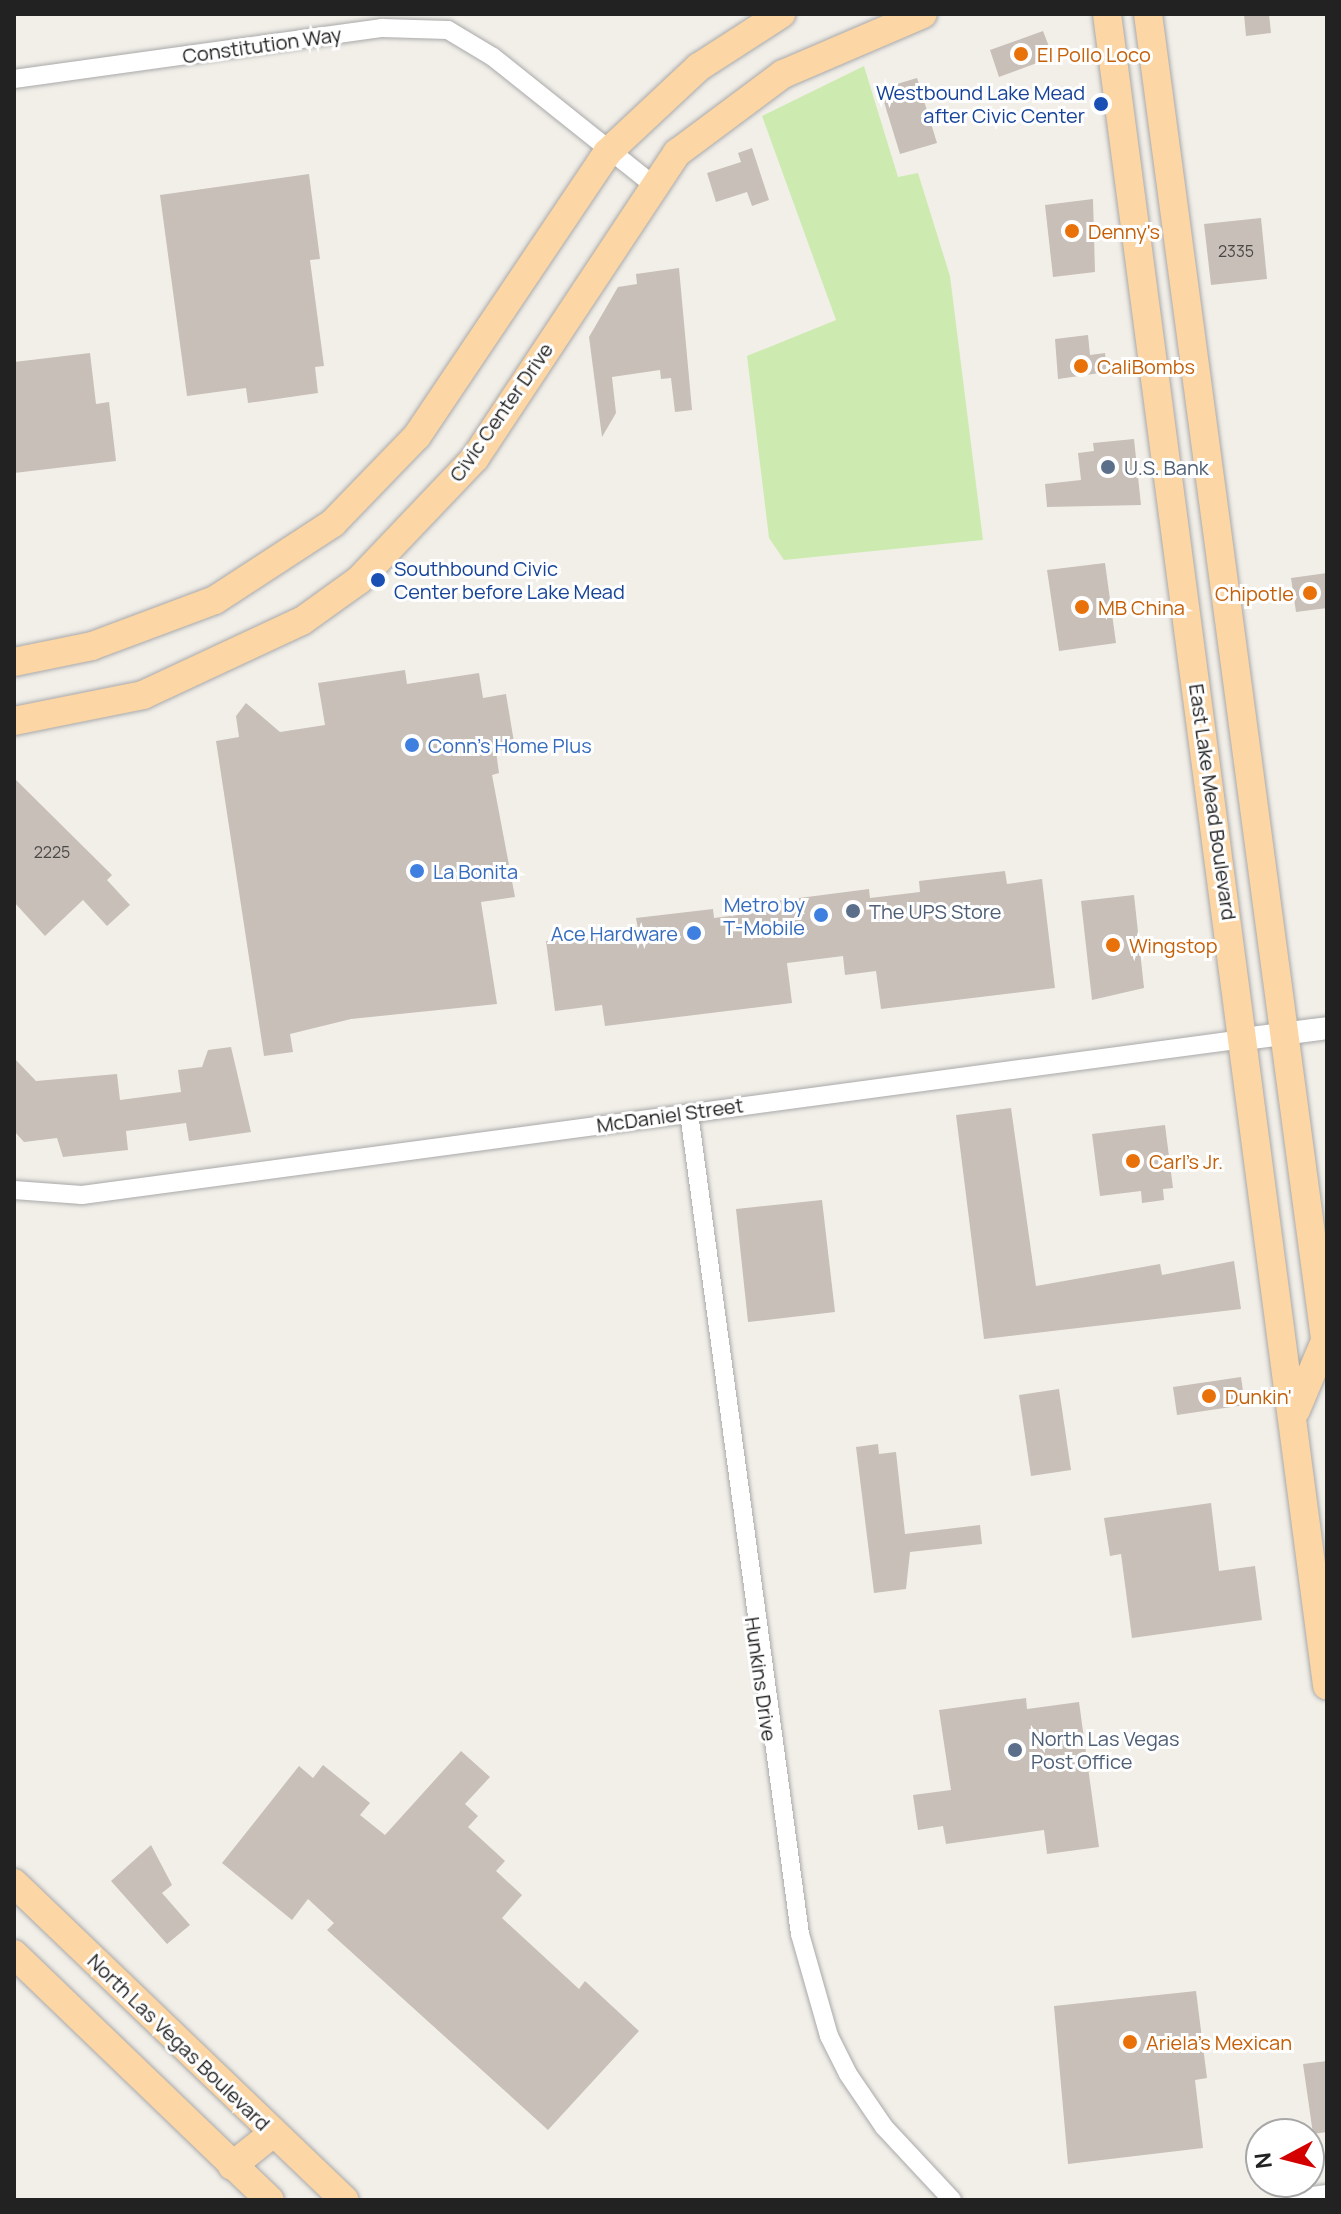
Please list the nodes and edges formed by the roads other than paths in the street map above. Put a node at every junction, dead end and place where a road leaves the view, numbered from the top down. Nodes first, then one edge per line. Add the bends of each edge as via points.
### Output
1 (781, 14) edge
2 (923, 14) edge
3 (1107, 14) edge
4 (1148, 14) edge
5 (14, 79) edge
6 (607, 153) junction
7 (652, 184) junction
8 (1215, 523) junction
9 (1177, 529) junction
10 (14, 662) edge
11 (14, 721) edge
12 (1327, 1028) edge
13 (1284, 1033) junction
14 (1244, 1039) junction
15 (689, 1113) junction
16 (14, 1190) edge
17 (1326, 1347) edge
18 (1293, 1420) junction
19 (1327, 1686) edge
20 (14, 1883) edge
21 (14, 1954) edge
22 (273, 2133) junction
23 (232, 2166) junction
24 (1327, 2196) edge
25 (270, 2200) edge
26 (345, 2200) edge
27 (952, 2200) edge
28 (1298, 2200) edge

1 - 6 main road via 699,67
2 - 7 main road, Civic Center Drive via 783,74 677,153
3 - 9 main road, East Lake Mead Boulevard
4 - 8 main road, East Lake Mead Boulevard
5 - 6 street, Constitution Way via 420,26 448,30 493,57
6 - 7 street, Constitution Way
6 - 10 main road via 417,436 333,523 203,605 92,646
7 - 11 main road, Civic Center Drive via 475,458 359,580 302,621 156,689
8 - 9 main road
8 - 13 main road, East Lake Mead Boulevard
9 - 14 main road, East Lake Mead Boulevard
12 - 13 street, McDaniel Street
13 - 14 street, McDaniel Street
13 - 17 main road, East Lake Mead Boulevard
14 - 15 street, McDaniel Street
14 - 18 main road, East Lake Mead Boulevard
15 - 16 street, McDaniel Street via 82,1195
15 - 27 street, Hunkins Drive via 800,1934 829,2036 848,2074 884,2127
17 - 18 main road
18 - 19 main road, East Lake Mead Boulevard
20 - 22 main road, North Las Vegas Boulevard
21 - 23 main road
22 - 23 main road
22 - 26 main road, North Las Vegas Boulevard
23 - 25 main road
24 - 28 street

